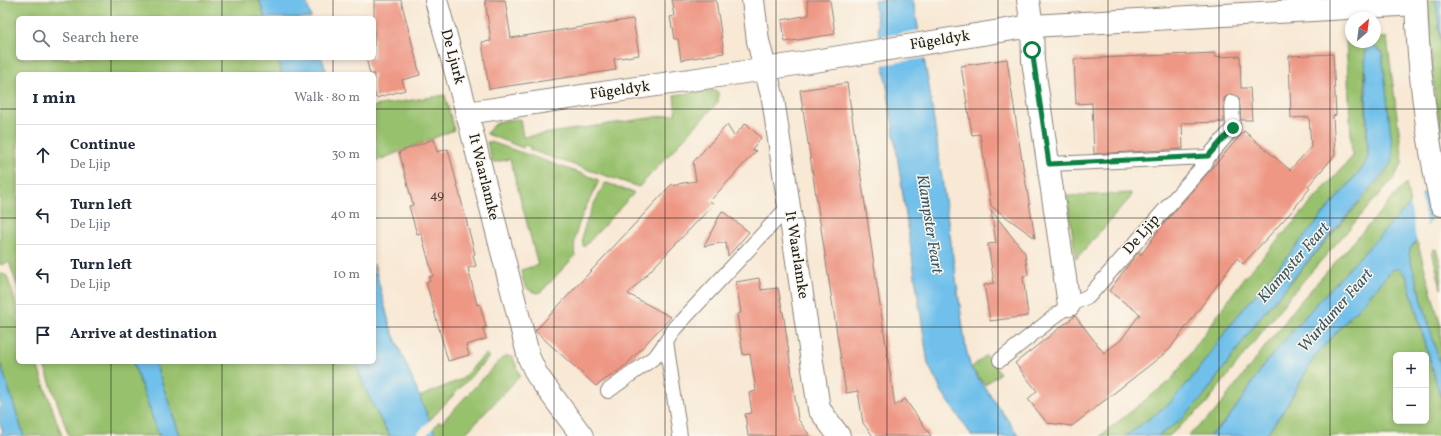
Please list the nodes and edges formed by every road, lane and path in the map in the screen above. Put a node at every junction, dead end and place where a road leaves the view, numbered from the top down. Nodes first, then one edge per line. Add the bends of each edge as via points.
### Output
1 (436, 0) edge
2 (753, 0) edge
3 (1028, 0) edge
4 (1416, 2) edge
5 (1260, 7) edge
6 (1032, 26) junction
7 (765, 69) junction
8 (1232, 102) dead end
9 (467, 113) junction
10 (1208, 156) junction
11 (1049, 164) junction
12 (1441, 205) edge
13 (789, 206) junction
14 (1069, 305) junction
15 (666, 342) junction
16 (1000, 360) dead end
17 (608, 391) dead end
18 (582, 436) edge
19 (680, 436) edge
20 (839, 436) edge

1 - 9 street, De Ljurk
2 - 7 street, It Waarlamke via 758,41
3 - 6 street
4 - 5 street, Fûgeldyk
4 - 12 street via 1431,158
5 - 6 street, Fûgeldyk
6 - 7 street, Fûgeldyk
6 - 11 street via 1033,61
7 - 9 street, Fûgeldyk
7 - 13 street, It Waarlamke via 773,99
8 - 10 lane, De Ljip via 1233,128
9 - 18 street, It Waarlamke via 528,358 537,375
10 - 11 lane
10 - 14 lane, De Ljip via 1204,165 1089,296
11 - 14 street
13 - 15 lane via 675,328
13 - 20 street, It Waarlamke via 819,409
14 - 16 lane, De Ljip
15 - 17 lane via 656,356
15 - 19 lane

